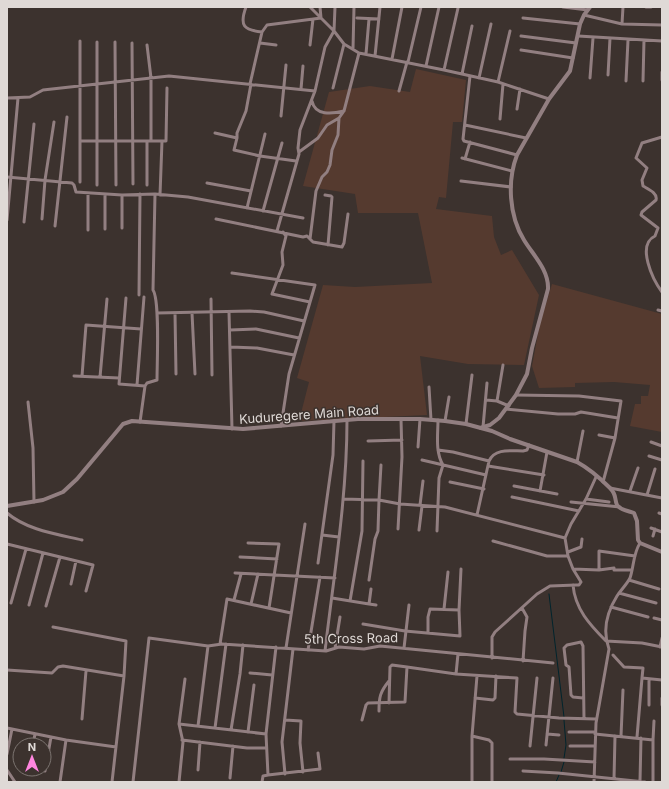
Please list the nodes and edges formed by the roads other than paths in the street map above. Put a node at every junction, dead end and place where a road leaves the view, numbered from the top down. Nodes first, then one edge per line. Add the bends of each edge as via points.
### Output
1 (246, 7) edge
2 (310, 7) edge
3 (320, 7) edge
4 (335, 7) edge
5 (354, 7) edge
6 (380, 7) edge
7 (402, 7) edge
8 (421, 7) edge
9 (439, 7) edge
10 (563, 7) edge
11 (623, 7) edge
12 (646, 7) edge
13 (651, 7) edge
14 (458, 8) dead end
15 (589, 9) edge
16 (584, 15) junction
17 (321, 18) junction
18 (357, 18) dead end
19 (523, 18) dead end
20 (313, 19) junction
21 (369, 19) junction
22 (379, 19) junction
23 (491, 24) dead end
24 (580, 24) junction
25 (622, 24) junction
26 (662, 25) edge
27 (472, 26) dead end
28 (334, 31) junction
29 (510, 31) dead end
30 (262, 32) junction
31 (521, 36) dead end
32 (578, 36) junction
33 (593, 38) junction
34 (610, 38) junction
35 (80, 40) dead end
36 (628, 40) junction
37 (644, 40) junction
38 (662, 41) edge
39 (97, 42) dead end
40 (115, 42) dead end
41 (132, 43) dead end
42 (260, 43) junction
43 (576, 43) junction
44 (147, 44) dead end
45 (344, 44) junction
46 (276, 45) dead end
47 (310, 45) dead end
48 (353, 49) junction
49 (521, 50) dead end
50 (359, 52) junction
51 (366, 54) junction
52 (376, 56) junction
53 (573, 58) junction
54 (392, 59) junction
55 (407, 62) junction
56 (286, 65) dead end
57 (303, 66) dead end
58 (426, 66) junction
59 (444, 70) junction
60 (662, 72) edge
61 (462, 74) junction
62 (608, 75) dead end
63 (470, 76) junction
64 (150, 78) junction
65 (479, 78) junction
66 (590, 78) dead end
67 (132, 80) junction
68 (662, 80) edge
69 (626, 81) dead end
70 (643, 81) dead end
71 (115, 82) junction
72 (498, 82) junction
73 (97, 84) junction
74 (251, 84) junction
75 (503, 84) junction
76 (79, 86) junction
77 (167, 88) dead end
78 (284, 88) junction
79 (334, 88) dead end
80 (300, 89) junction
81 (520, 89) junction
82 (315, 91) junction
83 (399, 92) dead end
84 (7, 98) edge
85 (18, 98) junction
86 (549, 99) junction
87 (312, 100) junction
88 (518, 109) dead end
89 (344, 111) junction
90 (281, 116) dead end
91 (67, 117) dead end
92 (339, 118) junction
93 (500, 119) dead end
94 (54, 122) dead end
95 (34, 124) dead end
96 (465, 124) junction
97 (215, 133) dead end
98 (265, 134) dead end
99 (662, 137) edge
100 (236, 138) junction
101 (526, 138) junction
102 (80, 141) junction
103 (97, 141) junction
104 (133, 141) junction
105 (149, 141) junction
106 (162, 141) junction
107 (116, 142) junction
108 (470, 142) junction
109 (282, 143) dead end
110 (299, 152) junction
111 (517, 155) junction
112 (260, 156) junction
113 (277, 159) junction
114 (296, 161) junction
115 (512, 171) junction
116 (9, 177) edge
117 (28, 178) junction
118 (45, 180) junction
119 (59, 181) junction
120 (461, 181) dead end
121 (80, 182) dead end
122 (207, 183) dead end
123 (97, 184) dead end
124 (116, 184) dead end
125 (133, 184) dead end
126 (147, 185) dead end
127 (511, 187) junction
128 (251, 190) junction
129 (88, 193) junction
130 (105, 194) junction
131 (140, 194) junction
132 (155, 194) junction
133 (122, 195) junction
134 (160, 195) junction
135 (325, 195) dead end
136 (247, 208) junction
137 (263, 211) junction
138 (281, 214) junction
139 (348, 214) dead end
140 (303, 218) dead end
141 (42, 219) dead end
142 (216, 219) dead end
143 (7, 220) edge
144 (24, 222) dead end
145 (54, 226) dead end
146 (122, 228) dead end
147 (105, 229) dead end
148 (88, 230) dead end
149 (277, 231) junction
150 (283, 232) junction
151 (310, 239) junction
152 (328, 245) junction
153 (232, 273) dead end
154 (278, 280) junction
155 (662, 292) edge
156 (139, 295) dead end
157 (144, 297) dead end
158 (126, 298) dead end
159 (107, 299) dead end
160 (211, 299) dead end
161 (310, 302) junction
162 (211, 312) junction
163 (229, 312) junction
164 (158, 313) junction
165 (175, 313) junction
166 (192, 313) junction
167 (304, 321) junction
168 (104, 327) junction
169 (124, 328) junction
170 (141, 329) junction
171 (230, 330) junction
172 (299, 338) junction
173 (231, 347) junction
174 (294, 355) junction
175 (503, 365) dead end
176 (176, 374) dead end
177 (195, 374) dead end
178 (212, 375) dead end
179 (472, 375) dead end
180 (74, 376) dead end
181 (82, 376) junction
182 (100, 377) junction
183 (119, 378) junction
184 (487, 383) dead end
185 (137, 385) junction
186 (145, 386) junction
187 (429, 387) dead end
188 (516, 395) junction
189 (449, 397) dead end
190 (486, 400) junction
191 (497, 401) junction
192 (28, 402) dead end
193 (508, 407) junction
194 (618, 418) junction
195 (401, 419) junction
196 (420, 419) junction
197 (347, 420) junction
198 (431, 420) junction
199 (438, 420) junction
200 (334, 421) junction
201 (446, 421) junction
202 (140, 422) junction
203 (466, 424) junction
204 (281, 426) junction
205 (481, 427) junction
206 (232, 429) junction
207 (583, 431) dead end
208 (599, 435) dead end
209 (615, 438) junction
210 (402, 440) junction
211 (368, 441) dead end
212 (651, 442) dead end
213 (530, 445) junction
214 (662, 446) edge
215 (418, 447) dead end
216 (438, 450) junction
217 (547, 452) junction
218 (649, 456) dead end
219 (422, 460) dead end
220 (662, 460) edge
221 (363, 461) dead end
222 (489, 461) junction
223 (577, 462) junction
224 (442, 464) junction
225 (382, 465) dead end
226 (488, 466) junction
227 (638, 468) dead end
228 (655, 469) dead end
229 (486, 474) junction
230 (544, 475) junction
231 (596, 477) junction
232 (423, 481) dead end
233 (450, 482) dead end
234 (603, 482) junction
235 (514, 486) dead end
236 (610, 488) junction
237 (484, 489) junction
238 (540, 491) junction
239 (630, 491) junction
240 (557, 494) dead end
241 (647, 495) junction
242 (512, 497) dead end
243 (586, 498) junction
244 (662, 498) edge
245 (343, 499) junction
246 (362, 500) junction
247 (379, 500) junction
248 (34, 502) junction
249 (571, 502) dead end
250 (609, 502) dead end
251 (400, 504) junction
252 (582, 504) junction
253 (8, 505) edge
254 (421, 505) junction
255 (437, 506) junction
256 (620, 507) junction
257 (579, 511) junction
258 (7, 513) edge
259 (477, 515) junction
260 (304, 524) dead end
261 (651, 528) dead end
262 (398, 529) dead end
263 (655, 529) junction
264 (418, 530) dead end
265 (437, 531) dead end
266 (662, 532) edge
267 (322, 535) junction
268 (653, 536) dead end
269 (339, 537) junction
270 (565, 538) junction
271 (582, 539) dead end
272 (82, 540) dead end
273 (493, 541) dead end
274 (640, 543) junction
275 (7, 544) edge
276 (248, 544) dead end
277 (26, 549) junction
278 (662, 552) edge
279 (43, 553) junction
280 (568, 554) junction
281 (635, 556) junction
282 (60, 557) junction
283 (240, 557) dead end
284 (277, 559) junction
285 (76, 561) junction
286 (318, 563) dead end
287 (461, 569) dead end
288 (573, 569) junction
289 (599, 570) junction
290 (632, 570) junction
291 (448, 572) dead end
292 (235, 573) dead end
293 (241, 574) junction
294 (258, 574) junction
295 (275, 575) junction
296 (296, 576) junction
297 (320, 577) junction
298 (334, 578) junction
299 (369, 580) dead end
300 (629, 580) junction
301 (70, 584) dead end
302 (573, 586) junction
303 (371, 589) dead end
304 (659, 589) dead end
305 (86, 591) dead end
306 (619, 593) junction
307 (332, 598) junction
308 (234, 600) junction
309 (350, 601) junction
310 (12, 603) dead end
311 (656, 603) dead end
312 (252, 604) junction
313 (368, 604) junction
314 (29, 605) dead end
315 (376, 605) dead end
316 (408, 605) dead end
317 (46, 606) dead end
318 (611, 607) junction
319 (269, 608) junction
320 (522, 608) junction
321 (444, 609) junction
322 (459, 610) junction
323 (291, 613) junction
324 (340, 616) dead end
325 (648, 617) dead end
326 (654, 618) dead end
327 (662, 620) edge
328 (362, 624) dead end
329 (53, 627) dead end
330 (406, 631) junction
331 (428, 633) junction
332 (662, 638) edge
333 (606, 641) junction
334 (220, 644) junction
335 (226, 644) junction
336 (243, 645) junction
337 (208, 646) junction
338 (276, 647) junction
339 (661, 647) edge
340 (286, 648) junction
341 (292, 648) junction
342 (335, 648) junction
343 (404, 648) junction
344 (308, 650) junction
345 (325, 651) junction
346 (458, 654) junction
347 (613, 655) dead end
348 (492, 658) junction
349 (523, 660) junction
350 (553, 663) dead end
351 (407, 667) junction
352 (7, 670) edge
353 (86, 671) junction
354 (250, 673) dead end
355 (456, 674) junction
356 (272, 675) junction
357 (124, 676) junction
358 (477, 676) junction
359 (496, 676) junction
360 (537, 678) dead end
361 (553, 678) dead end
362 (642, 678) junction
363 (185, 679) dead end
364 (650, 679) junction
365 (662, 680) edge
366 (389, 681) junction
367 (254, 685) dead end
368 (623, 690) dead end
369 (475, 698) junction
370 (583, 698) junction
371 (662, 698) edge
372 (379, 703) junction
373 (389, 703) junction
374 (649, 705) dead end
375 (662, 706) edge
376 (379, 711) dead end
377 (534, 715) junction
378 (548, 717) junction
379 (82, 718) dead end
380 (584, 719) junction
381 (596, 719) junction
382 (285, 720) junction
383 (362, 720) dead end
384 (654, 721) dead end
385 (179, 724) junction
386 (198, 726) junction
387 (7, 728) edge
388 (215, 728) junction
389 (12, 729) junction
390 (231, 730) junction
391 (248, 732) junction
392 (570, 732) dead end
393 (595, 733) junction
394 (35, 734) junction
395 (266, 734) junction
396 (547, 734) junction
397 (559, 735) dead end
398 (472, 736) junction
399 (616, 736) junction
400 (621, 736) junction
401 (34, 737) edge
402 (51, 737) edge
403 (52, 737) edge
404 (639, 738) junction
405 (66, 740) junction
406 (182, 740) junction
407 (653, 740) junction
408 (200, 742) junction
409 (546, 745) dead end
410 (233, 746) junction
411 (530, 746) dead end
412 (570, 746) dead end
413 (595, 746) junction
414 (116, 747) junction
415 (266, 748) junction
416 (318, 753) dead end
417 (7, 754) edge
418 (510, 760) dead end
419 (595, 762) junction
420 (7, 770) edge
421 (198, 770) dead end
422 (523, 771) dead end
423 (303, 772) junction
424 (286, 774) junction
425 (268, 775) junction
426 (594, 776) junction
427 (230, 778) dead end
428 (614, 779) junction
429 (640, 781) edge
430 (16, 782) edge
431 (60, 782) edge
432 (112, 782) edge
433 (133, 782) edge
434 (179, 782) edge
435 (262, 782) edge
436 (472, 782) edge
437 (492, 782) edge
438 (594, 782) edge
439 (645, 782) edge
440 (653, 782) edge

1 - 30 street via 244,26
2 - 17 street
3 - 17 street
4 - 28 street
5 - 48 street
6 - 22 street
7 - 54 street
8 - 55 street
9 - 58 street
10 - 15 street
11 - 25 street
12 - 13 street
14 - 59 street
15 - 16 street
16 - 24 street
16 - 25 street
17 - 20 street
17 - 28 street
18 - 21 street
19 - 24 street
20 - 30 street via 268,25
20 - 47 street
21 - 22 street
21 - 51 street
22 - 52 street
23 - 65 street
24 - 32 street
25 - 26 street
27 - 61 street
28 - 45 street
28 - 82 street via 325,47
29 - 72 street
30 - 42 street
31 - 43 street
32 - 33 street
32 - 43 street
33 - 34 street
33 - 66 street
34 - 36 street
34 - 62 street
35 - 76 street
36 - 37 street
36 - 69 street
37 - 38 street
37 - 70 street
39 - 73 street
40 - 71 street
41 - 67 street
42 - 46 street
42 - 74 street
43 - 53 street
44 - 64 street
45 - 48 street
45 - 79 street
48 - 50 street
49 - 53 street
50 - 51 street
50 - 89 street
51 - 52 street
52 - 54 street
53 - 86 street via 570,71
54 - 55 street
55 - 58 street
55 - 83 street
56 - 78 street
57 - 80 street
58 - 59 street
59 - 61 street
60 - 68 street
61 - 63 street
63 - 65 street
63 - 96 street
64 - 67 street
64 - 74 street via 169,76
64 - 105 street
65 - 72 street
67 - 71 street
67 - 104 street
71 - 73 street
71 - 107 street
72 - 75 street
73 - 76 street
73 - 103 street
74 - 78 street
74 - 100 street via 246,111
75 - 81 street
75 - 93 street
76 - 85 street via 43,90 30,97
76 - 102 street
77 - 106 street via 166,141
78 - 80 street
78 - 90 street
80 - 82 street
81 - 86 street
81 - 88 street
82 - 87 street
84 - 85 street
85 - 116 street
86 - 101 street
87 - 89 street via 314,107 322,112 331,114
87 - 110 street via 300,130
89 - 92 street
91 - 119 street
92 - 110 street via 324,128 318,138
92 - 151 street via 338,135 330,165 316,191
94 - 118 street
95 - 117 street
96 - 101 street
96 - 108 street via 463,139
97 - 100 street
98 - 112 street
99 - 155 street via 642,143 636,158 647,168 642,180 643,186 657,197 641,216 658,228 655,236 648,241 647,262
100 - 112 street via 234,150
101 - 111 street
102 - 103 street
102 - 121 street
103 - 107 street
103 - 123 street
104 - 105 street
104 - 107 street
104 - 125 street
105 - 106 street
105 - 126 street
106 - 134 street
107 - 124 street
108 - 111 street
108 - 115 street via 463,159
109 - 113 street
110 - 114 street
111 - 115 street
112 - 113 street
112 - 128 street
113 - 114 street
113 - 137 street
114 - 138 street
115 - 127 street
116 - 117 street
116 - 143 street
117 - 118 street
117 - 144 street
118 - 119 street
118 - 141 street
119 - 129 street via 72,183 76,192
119 - 145 street
120 - 127 street
122 - 128 street
127 - 188 street via 514,215 522,238 548,280 527,374
128 - 136 street
129 - 130 street
129 - 148 street
130 - 133 street
130 - 147 street
131 - 132 street
131 - 133 street
131 - 156 street
132 - 134 street
132 - 164 street via 153,290 156,294
133 - 146 street
134 - 136 street via 188,197
135 - 152 street via 331,196 332,200
136 - 137 street
137 - 138 street
138 - 140 street
138 - 149 street
139 - 152 street via 344,245
142 - 149 street
149 - 150 street
150 - 151 street via 307,236
150 - 154 street via 286,236 282,252 283,265
151 - 152 street
153 - 154 street
154 - 161 street via 272,294
154 - 161 street via 315,285
157 - 170 street
158 - 169 street
159 - 168 street
160 - 162 street
161 - 167 street
162 - 163 street
162 - 166 street
162 - 178 street
163 - 167 street via 264,312
163 - 171 street
164 - 165 street
164 - 186 street via 157,380
165 - 166 street
165 - 176 street
166 - 177 street
167 - 172 street
168 - 169 street
168 - 181 street via 86,325
168 - 182 street
169 - 170 street
169 - 183 street
170 - 185 street
171 - 172 street via 256,329
171 - 173 street
172 - 174 street
173 - 174 street via 257,348
173 - 206 street
174 - 204 street
175 - 191 street
179 - 203 street
180 - 181 street
181 - 182 street
182 - 183 street
183 - 185 street via 119,384
184 - 190 street
185 - 186 street
186 - 202 street
187 - 198 street
188 - 193 street
188 - 194 street via 579,396 621,401
189 - 201 street
190 - 191 street
190 - 205 street
191 - 193 street
192 - 248 street via 33,448
193 - 194 street via 558,414 581,412
193 - 205 street via 495,422
194 - 209 street
195 - 196 street, Kuduregere Main Road
195 - 197 street, Kuduregere Main Road
195 - 210 street
196 - 198 street, Kuduregere Main Road
196 - 215 street
197 - 200 street, Kuduregere Main Road
197 - 245 street
198 - 199 street, Kuduregere Main Road
199 - 201 street, Kuduregere Main Road
199 - 216 street
200 - 204 street, Kuduregere Main Road
200 - 267 street via 333,455
201 - 203 street, Kuduregere Main Road
202 - 206 street, Kuduregere Main Road
202 - 248 street, Kuduregere Main Road via 123,424 77,480 63,492
203 - 205 street, Kuduregere Main Road
204 - 206 street, Kuduregere Main Road
205 - 213 street, Kuduregere Main Road
207 - 223 street
208 - 209 street
209 - 234 street
210 - 211 street
210 - 251 street
212 - 214 street
213 - 217 street, Kuduregere Main Road
213 - 222 street via 523,451 499,452
216 - 222 street
216 - 224 street
217 - 223 street, Kuduregere Main Road
217 - 230 street
218 - 220 street
219 - 224 street
221 - 246 street
222 - 226 street
223 - 231 street, Kuduregere Main Road
224 - 229 street
224 - 255 street
225 - 247 street
226 - 229 street
226 - 230 street
227 - 239 street
228 - 241 street
229 - 237 street
230 - 238 street
231 - 234 street, Kuduregere Main Road
231 - 243 street
232 - 254 street
233 - 237 street
234 - 236 street, Kuduregere Main Road
235 - 238 street
236 - 239 street
236 - 256 street, Kuduregere Main Road
237 - 259 street
238 - 240 street
239 - 241 street
241 - 244 street
242 - 257 street
243 - 250 street
243 - 252 street
245 - 246 street
245 - 269 street
246 - 247 street
246 - 309 street via 362,531
247 - 251 street
247 - 299 street via 378,531
248 - 253 street, Kuduregere Main Road
249 - 252 street
251 - 254 street
251 - 262 street
252 - 256 street
252 - 257 street
253 - 258 street
254 - 255 street
254 - 264 street
255 - 259 street
255 - 265 street
256 - 274 street, Kuduregere Main Road via 634,513
257 - 270 street
258 - 272 street via 31,527
259 - 270 street
260 - 296 street
261 - 263 street
263 - 266 street
263 - 268 street
267 - 269 street
267 - 286 street
269 - 298 street
270 - 280 street
271 - 280 street via 580,547
273 - 280 street via 547,556
274 - 278 street
274 - 281 street
275 - 277 street
276 - 284 street via 279,544
277 - 279 street
277 - 310 street
279 - 282 street
279 - 314 street
280 - 288 street
281 - 289 street via 599,551
281 - 290 street
282 - 285 street
282 - 317 street
283 - 284 street
284 - 295 street
285 - 301 street
285 - 305 street via 93,565
287 - 322 street
288 - 289 street
288 - 302 street via 581,582
289 - 290 street
290 - 300 street
291 - 321 street
292 - 293 street
293 - 294 street
293 - 308 street
294 - 295 street
294 - 312 street
295 - 296 street
295 - 319 street
296 - 297 street
296 - 323 street
297 - 298 street
297 - 344 street
298 - 307 street
300 - 304 street
300 - 306 street
302 - 320 street via 550,586
302 - 333 street via 579,609 589,624
303 - 313 street
306 - 311 street
306 - 318 street
307 - 309 street
307 - 345 street
308 - 312 street
308 - 334 street via 227,599
309 - 313 street
312 - 319 street
313 - 315 street
316 - 330 street
318 - 325 street
318 - 333 street via 605,628
319 - 323 street
320 - 348 street via 495,632 492,637
320 - 349 street via 528,617
321 - 322 street
321 - 331 street via 430,609
322 - 331 street via 460,636
323 - 340 street
324 - 342 street
326 - 327 street
328 - 330 street
329 - 357 street via 126,641
330 - 331 street
330 - 343 street
332 - 339 street
333 - 339 street
333 - 381 street via 609,649
334 - 335 street, 5th Cross Road
334 - 337 street, 5th Cross Road
335 - 336 street, 5th Cross Road
335 - 388 street
336 - 338 street, 5th Cross Road
336 - 390 street
337 - 386 street
337 - 433 street, 5th Cross Road via 149,638
338 - 340 street, 5th Cross Road
338 - 356 street
340 - 341 street, 5th Cross Road
341 - 344 street, 5th Cross Road
341 - 382 street
342 - 343 street, 5th Cross Road
342 - 345 street, 5th Cross Road
343 - 346 street, 5th Cross Road
344 - 345 street, 5th Cross Road
346 - 348 street, 5th Cross Road
346 - 355 street
347 - 362 street via 624,668 642,668
348 - 349 street, 5th Cross Road
349 - 350 street, 5th Cross Road
351 - 355 street
351 - 366 street via 392,665 389,669
351 - 373 street via 405,702
352 - 353 street via 52,673 62,666
353 - 357 street
353 - 379 street
354 - 356 street
355 - 358 street
356 - 395 street
357 - 414 street
358 - 359 street
358 - 369 street
359 - 369 street via 495,698
359 - 377 street via 517,678 515,712
360 - 377 street
361 - 378 street
362 - 364 street
362 - 404 street
363 - 385 street
364 - 365 street
364 - 374 street
366 - 372 street via 382,689
366 - 373 street
367 - 391 street
368 - 400 street
369 - 398 street
370 - 370 street via 582,646 581,642 564,648 566,665 569,667 571,695
370 - 380 street
371 - 375 street
372 - 373 street
372 - 376 street
372 - 383 street via 366,705
377 - 378 street
377 - 411 street
378 - 380 street
378 - 396 street
380 - 381 street
381 - 393 street
382 - 423 street via 301,721
382 - 424 street via 282,742
384 - 407 street
385 - 386 street
385 - 406 street
386 - 388 street
387 - 389 street
388 - 390 street
389 - 394 street
389 - 417 street
390 - 391 street
391 - 395 street
392 - 393 street
393 - 399 street
393 - 413 street
394 - 401 street
394 - 402 street
395 - 415 street
396 - 397 street
396 - 409 street
398 - 436 street
398 - 437 street via 489,740 492,744
399 - 400 street
399 - 428 street
400 - 404 street
403 - 405 street
404 - 407 street
404 - 429 street
405 - 414 street
405 - 431 street
406 - 408 street
406 - 434 street
407 - 440 street
408 - 410 street
408 - 421 street
410 - 415 street
410 - 427 street
412 - 413 street
413 - 419 street
414 - 432 street
415 - 425 street
416 - 423 street via 320,769
418 - 419 street
419 - 426 street
420 - 430 street
422 - 426 street
423 - 424 street
424 - 425 street
425 - 435 street via 263,776
426 - 428 street
426 - 438 street
428 - 429 street
429 - 439 street

